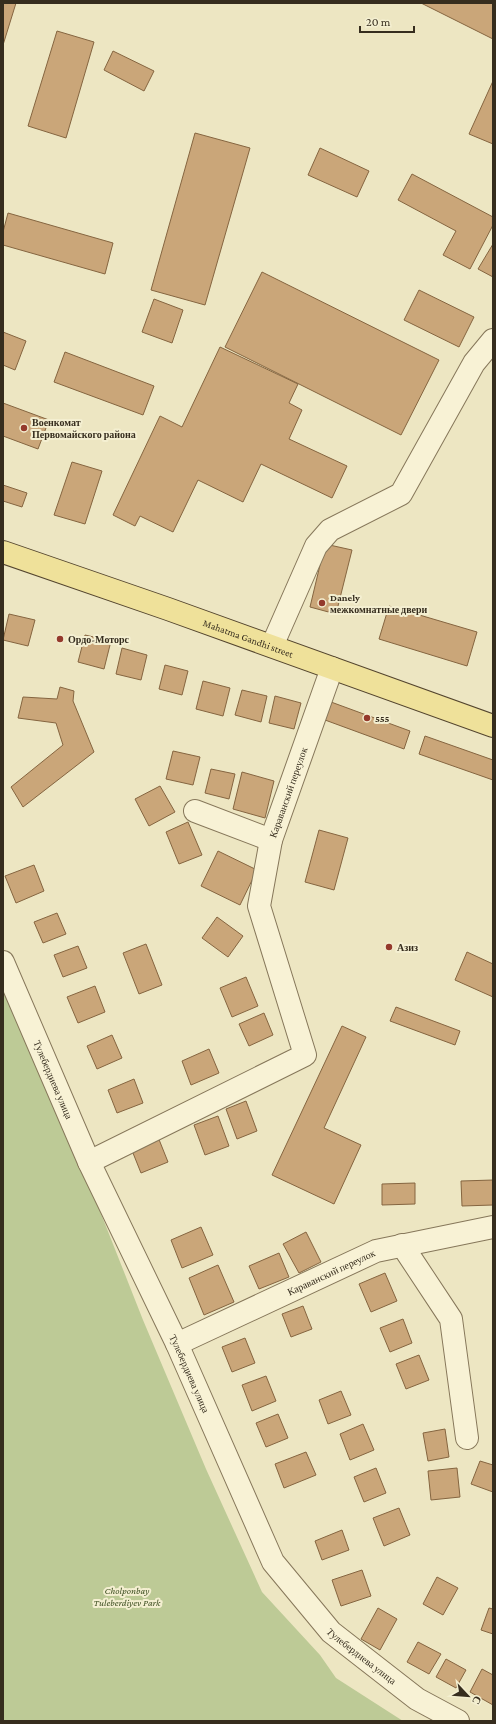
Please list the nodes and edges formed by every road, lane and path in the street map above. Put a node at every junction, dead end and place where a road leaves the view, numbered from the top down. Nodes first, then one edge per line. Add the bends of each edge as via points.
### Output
1 (493, 340) edge
2 (3, 552) edge
3 (272, 646) junction
4 (332, 668) junction
5 (493, 726) edge
6 (195, 811) dead end
7 (271, 840) junction
8 (3, 962) edge
9 (89, 1162) junction
10 (493, 1227) edge
11 (402, 1245) junction
12 (177, 1344) junction
13 (467, 1438) dead end
14 (458, 1721) edge

1 - 3 street via 474,363 401,494 330,530 316,546
2 - 3 main road, Mahatma Gandhi street
3 - 4 main road, Mahatma Gandhi street
4 - 5 main road, Mahatma Gandhi street
4 - 7 street, Караванский переулок
6 - 7 street, Караванский переулок
7 - 9 street via 259,906 305,1055
8 - 9 street, Тулебердиева улица
9 - 12 street, Тулебердиева улица
10 - 11 street, Караванский переулок
11 - 12 street, Караванский переулок via 376,1250
11 - 13 street via 452,1320
12 - 14 street, Тулебердиева улица via 273,1562 331,1632 417,1699

